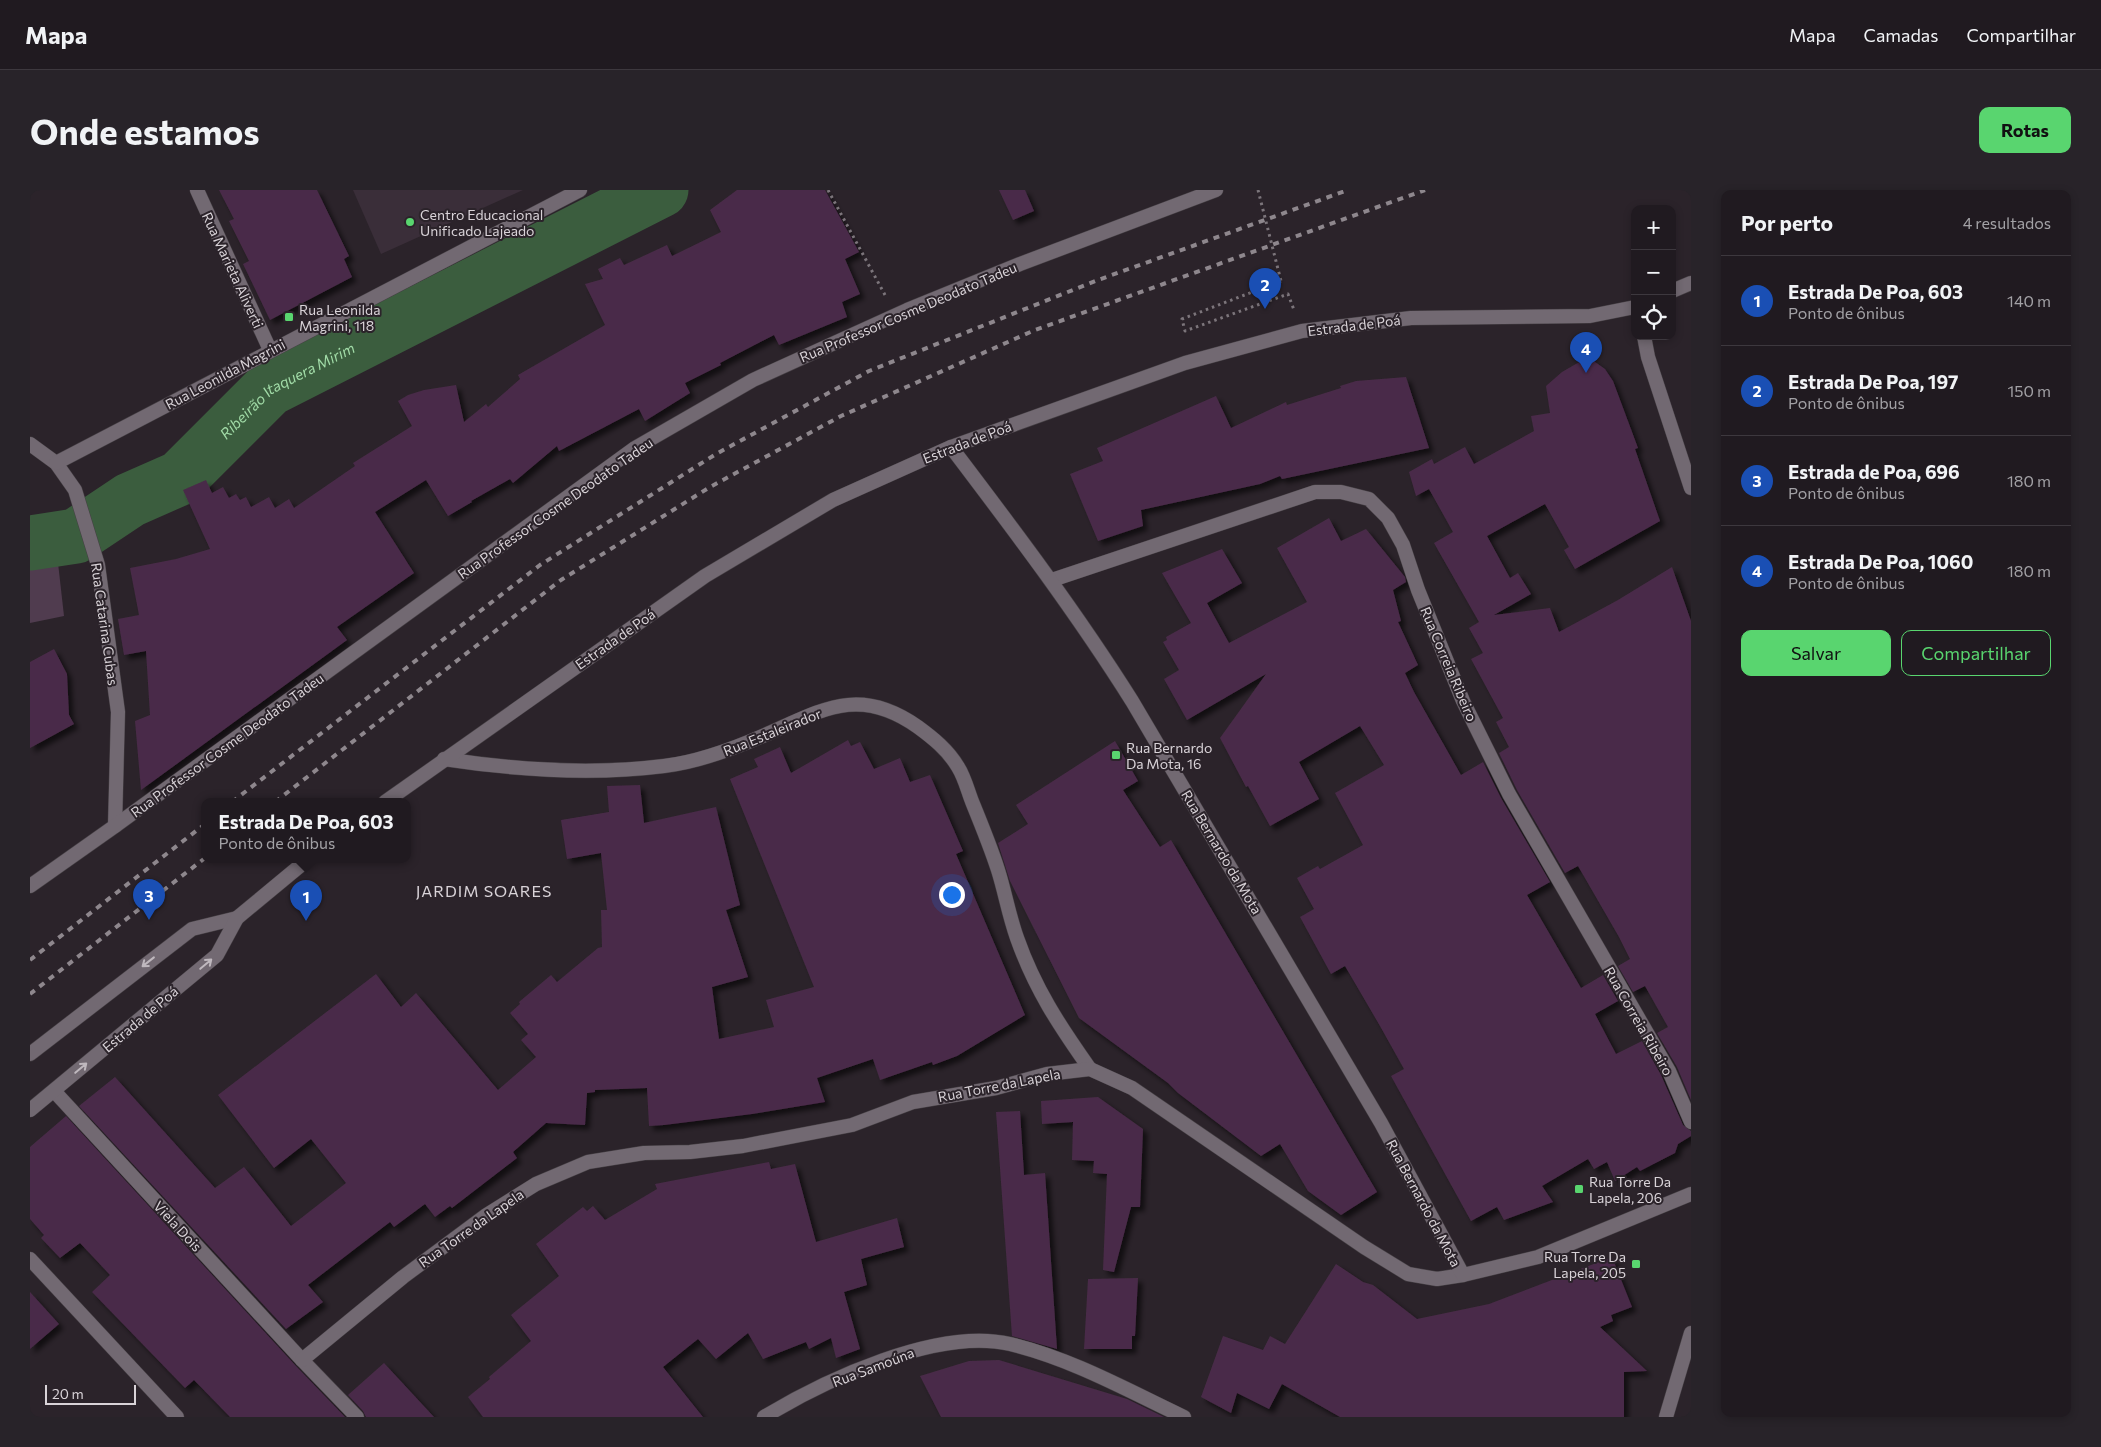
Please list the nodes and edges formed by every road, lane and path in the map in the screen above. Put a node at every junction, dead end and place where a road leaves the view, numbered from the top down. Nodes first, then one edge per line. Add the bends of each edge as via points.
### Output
1 (197, 190) edge
2 (580, 190) edge
3 (828, 190) edge
4 (1216, 190) edge
5 (1258, 190) edge
6 (1691, 282) edge
7 (1676, 289) edge
8 (1631, 308) edge
9 (896, 316) junction
10 (1302, 331) junction
11 (1645, 340) edge
12 (270, 350) junction
13 (30, 444) edge
14 (952, 447) junction
15 (56, 463) junction
16 (1691, 488) edge
17 (1052, 580) junction
18 (444, 759) junction
19 (390, 798) edge
20 (115, 826) junction
21 (303, 863) edge
22 (30, 886) edge
23 (237, 918) junction
24 (30, 1054) edge
25 (1090, 1069) junction
26 (54, 1091) junction
27 (30, 1110) edge
28 (1691, 1122) edge
29 (1691, 1194) edge
30 (30, 1259) edge
31 (1463, 1275) junction
32 (1691, 1333) edge
33 (302, 1360) junction
34 (177, 1417) edge
35 (358, 1417) edge
36 (764, 1417) edge
37 (1184, 1417) edge
38 (1666, 1417) edge

1 - 12 street, Rua Marieta Aliverti
2 - 12 street, Rua Leonilda Magrini
3 - 9 path
4 - 9 street, Rua Professor Cosme Deodato Tadeu via 1020,264
5 - 10 path, bridge via 1281,281 1182,318 1185,331 1288,294
6 - 7 street
8 - 10 street, Estrada de Poá via 1590,316 1410,318
9 - 20 street, Rua Professor Cosme Deodato Tadeu via 753,380 635,448
10 - 14 street, Estrada de Poá via 1185,363
11 - 16 street
12 - 15 street, Rua Leonilda Magrini
13 - 15 street, Rua Catarina Cubas
14 - 17 street, Rua Bernardo da Mota
14 - 18 street, Estrada de Poá via 833,500 768,537 705,576
15 - 20 street, Rua Catarina Cubas via 75,490 98,565 118,712
17 - 28 street, Rua Correia Ribeiro via 1315,492 1341,492 1369,499 1388,518 1403,545 1463,701 1509,794 1669,1071
17 - 31 street, Rua Bernardo da Mota via 1132,701 1286,960 1381,1123
18 - 19 street, Estrada de Poá
18 - 25 street, Rua Estaleirador via 498,767 600,770 666,766 717,754 812,713 847,704 881,707 909,720 937,741 958,768 998,869 1016,937 1036,985 1056,1022
20 - 22 street, Rua Professor Cosme Deodato Tadeu
21 - 23 street, Estrada de Poá
23 -> 24 street, Estrada de Poá via 192,929
26 -> 23 street, Estrada de Poá via 217,955
25 - 31 street via 1132,1088 1408,1274 1437,1279
25 - 33 street, Rua Torre da Lapela via 1047,1074 996,1088 912,1102 852,1125 743,1146 588,1162 536,1184 485,1216 388,1289
26 - 27 street, Estrada de Poá
26 - 33 street, Viela Dois
29 - 31 street via 1538,1257
30 - 34 street
32 - 38 street
33 - 35 street, Viela Dois
36 - 37 street, Rua Samoúna via 843,1376 895,1356 927,1348 985,1341 1009,1344 1073,1364

